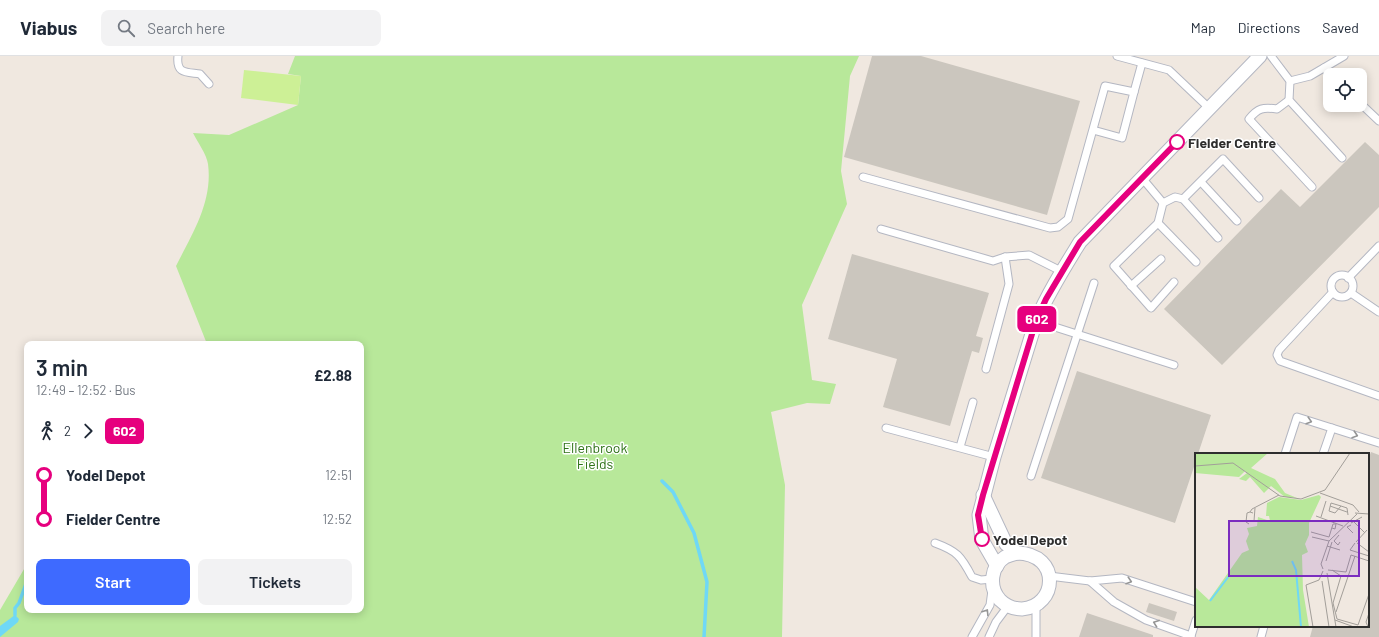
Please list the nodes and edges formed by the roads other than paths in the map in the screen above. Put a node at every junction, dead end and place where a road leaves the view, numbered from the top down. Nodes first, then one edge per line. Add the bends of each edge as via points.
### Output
1 (178, 56) edge
2 (1117, 56) edge
3 (1260, 56) edge
4 (1271, 56) edge
5 (1344, 56) edge
6 (1142, 63) junction
7 (1324, 68) edge
8 (1323, 69) edge
9 (1290, 81) junction
10 (209, 84) dead end
11 (1134, 92) junction
12 (1289, 100) junction
13 (1209, 108) junction
14 (1367, 109) edge
15 (1379, 121) edge
16 (1093, 130) junction
17 (1342, 158) dead end
18 (863, 177) dead end
19 (1142, 178) junction
20 (1201, 182) junction
21 (1312, 186) dead end
22 (1259, 198) dead end
23 (1183, 199) junction
24 (1163, 203) junction
25 (1237, 221) dead end
26 (1158, 223) junction
27 (881, 229) dead end
28 (1218, 238) dead end
29 (1379, 246) edge
30 (1005, 256) junction
31 (1161, 259) dead end
32 (1196, 262) dead end
33 (1062, 271) junction
34 (1348, 278) junction
35 (1174, 282) dead end
36 (1094, 283) dead end
37 (1131, 286) junction
38 (1333, 292) junction
39 (1351, 293) junction
40 (1379, 312) edge
41 (1036, 321) junction
42 (1078, 334) junction
43 (1174, 365) dead end
44 (986, 369) dead end
45 (1379, 396) edge
46 (973, 402) dead end
47 (886, 428) dead end
48 (1332, 428) junction
49 (1379, 443) edge
50 (960, 448) junction
51 (1285, 453) edge
52 (1323, 453) edge
53 (994, 457) junction
54 (1030, 476) dead end
55 (983, 495) junction
56 (935, 543) dead end
57 (1017, 553) junction
58 (997, 566) junction
59 (1049, 576) junction
60 (1090, 581) junction
61 (992, 582) junction
62 (1195, 602) edge
63 (1036, 605) junction
64 (1008, 606) junction
65 (1195, 623) edge
66 (1264, 627) edge
67 (1191, 636) edge
68 (972, 637) edge
69 (989, 637) edge
70 (1036, 637) edge
71 (1261, 637) edge

1 - 10 lane via 180,70 200,74
2 - 6 lane
3 - 13 street
4 - 9 lane
5 - 7 lane
6 - 11 lane
6 - 13 lane via 1169,70
8 - 9 lane via 1310,76
9 - 12 lane
11 - 16 lane via 1105,86
11 - 16 lane via 1122,138
12 - 17 lane
12 - 21 lane via 1277,109 1264,107 1253,113 1249,119
13 - 19 street
14 - 15 lane
16 - 18 lane via 1068,219 1058,227 1050,228
19 - 24 lane
19 - 33 street via 1080,242
20 - 22 lane via 1224,159
20 - 23 lane
20 - 25 lane
23 - 24 lane via 1175,197
23 - 28 lane
24 - 26 lane
26 - 32 lane
26 - 37 lane via 1114,266
27 - 30 lane via 993,261
29 - 34 lane
30 - 33 lane via 1030,256
30 - 44 lane via 1010,284
31 - 37 lane
33 - 41 street
34 - 38 lane via 1336,278 1332,285
34 - 39 lane via 1352,284
35 - 37 lane via 1150,308
36 - 42 lane
38 - 39 lane via 1341,297
38 - 45 lane via 1279,350 1277,356 1280,361
39 - 40 lane
41 - 42 lane
41 - 53 street
42 - 43 lane
42 - 54 lane
46 - 50 lane
47 - 50 lane
48 -> 49 lane
51 -> 48 lane via 1297,417
48 - 52 lane
50 - 53 lane
53 - 55 street
55 - 57 street via 1006,544
55 - 58 street via 978,515 982,540
56 - 61 lane via 950,549 964,561 972,577
57 - 58 street via 1005,557
57 - 59 street via 1036,556 1044,563
58 - 61 street via 993,572
59 - 60 lane
59 - 63 street via 1048,591 1043,600
60 -> 62 lane via 1122,578
67 -> 60 lane via 1146,620 1114,602
61 - 64 street via 1000,600
68 -> 61 lane via 990,605
63 - 64 street via 1027,609
63 - 70 lane
64 - 69 lane
65 - 67 lane
66 - 71 lane

